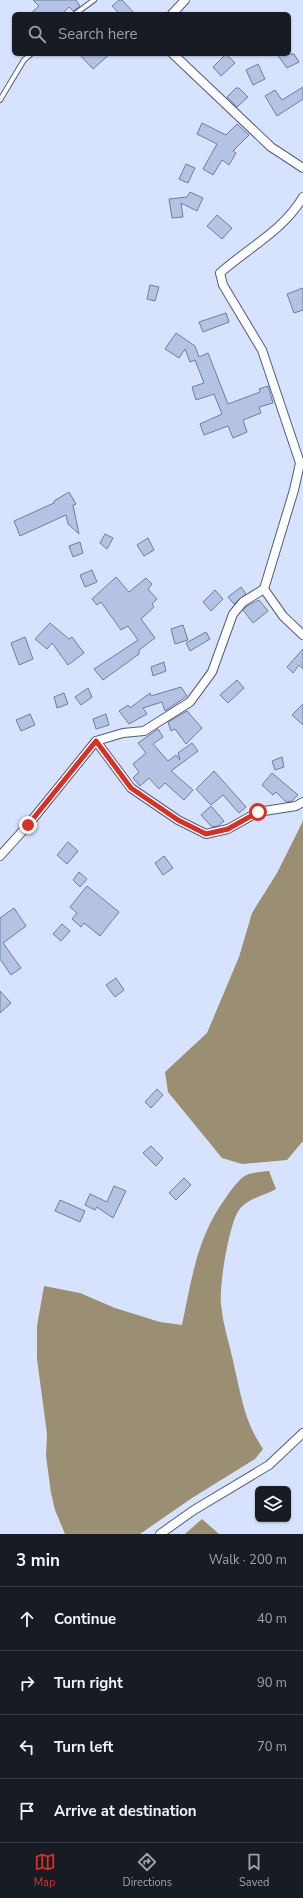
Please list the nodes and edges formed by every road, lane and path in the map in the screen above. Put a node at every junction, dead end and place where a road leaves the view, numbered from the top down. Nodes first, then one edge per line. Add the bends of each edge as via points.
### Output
1 (94, 0) edge
2 (185, 0) edge
3 (78, 12) edge
4 (174, 12) edge
5 (29, 56) edge
6 (175, 56) edge
7 (0, 100) edge
8 (303, 168) edge
9 (303, 197) edge
10 (264, 589) junction
11 (303, 635) edge
12 (96, 741) junction
13 (303, 802) edge
14 (0, 856) edge
15 (303, 1433) edge
16 (160, 1534) edge

1 - 3 lane
2 - 4 street
5 - 7 lane
6 - 8 street via 271,147
9 - 10 street via 282,225 220,273 223,285 262,350 300,463
10 - 11 street via 283,616
10 - 12 street via 243,602 234,614 212,672 190,702 144,731 123,733
12 - 13 street via 131,788 178,820 206,834 228,829 258,812 296,806
12 - 14 street
15 - 16 street via 269,1465 194,1510

